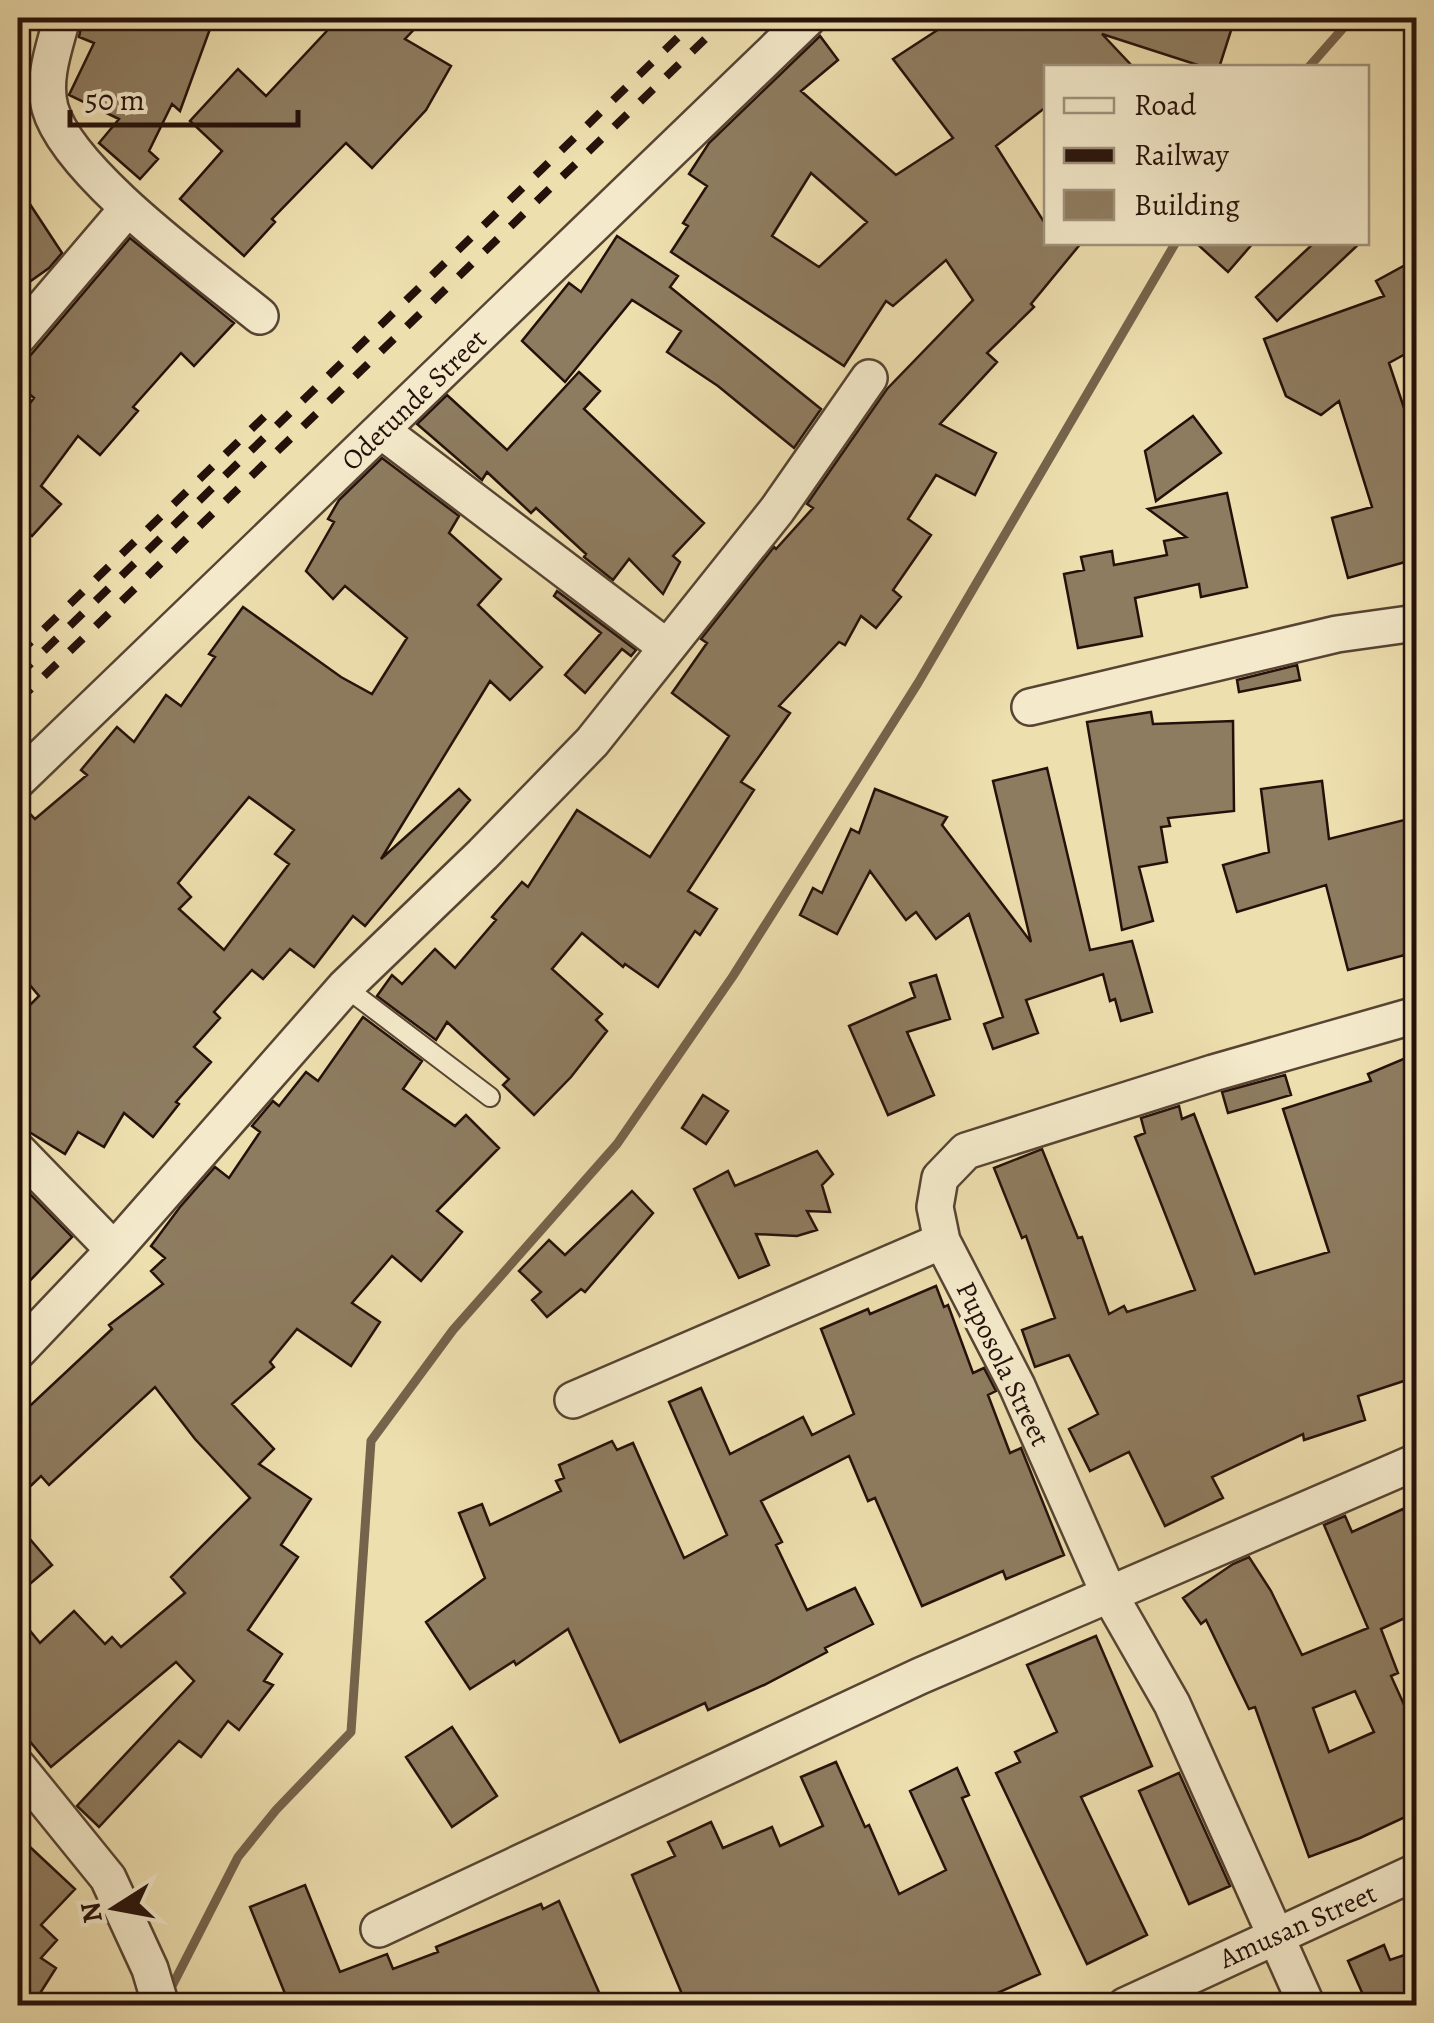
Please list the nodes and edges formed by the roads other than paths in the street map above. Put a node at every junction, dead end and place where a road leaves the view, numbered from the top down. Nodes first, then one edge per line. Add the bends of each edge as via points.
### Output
1 (62, 18) edge
2 (808, 18) edge
3 (128, 208) junction
4 (260, 316) dead end
5 (18, 337) edge
6 (869, 378) dead end
7 (382, 431) junction
8 (1416, 623) edge
9 (665, 646) junction
10 (1030, 708) dead end
11 (18, 780) edge
12 (345, 987) junction
13 (1416, 1015) edge
14 (490, 1098) dead end
15 (18, 1151) edge
16 (942, 1241) junction
17 (114, 1250) junction
18 (18, 1351) edge
19 (573, 1400) dead end
20 (1416, 1462) edge
21 (1109, 1594) junction
22 (18, 1767) edge
23 (1416, 1872) edge
24 (379, 1929) dead end
25 (1276, 1935) junction
26 (161, 2006) edge
27 (1125, 2006) edge
28 (1307, 2006) edge

1 - 3 street via 48,72 49,106 63,140
2 - 7 street, Odetunde Street
3 - 4 street
3 - 5 street
6 - 9 street via 777,510
7 - 9 street
7 - 11 street, Odetunde Street
8 - 10 street via 1337,634
9 - 12 street via 592,742
12 - 14 lane
12 - 17 street
13 - 16 street, Puposola Street via 966,1151 940,1178 935,1207
15 - 17 street
16 - 19 street
16 - 21 street, Puposola Street via 1017,1386
17 - 18 street
20 - 21 street
21 - 24 street
21 - 25 street, Puposola Street via 1172,1704
22 - 26 street via 108,1878
23 - 25 street, Amusan Street
25 - 27 street, Amusan Street
25 - 28 street, Puposola Street

